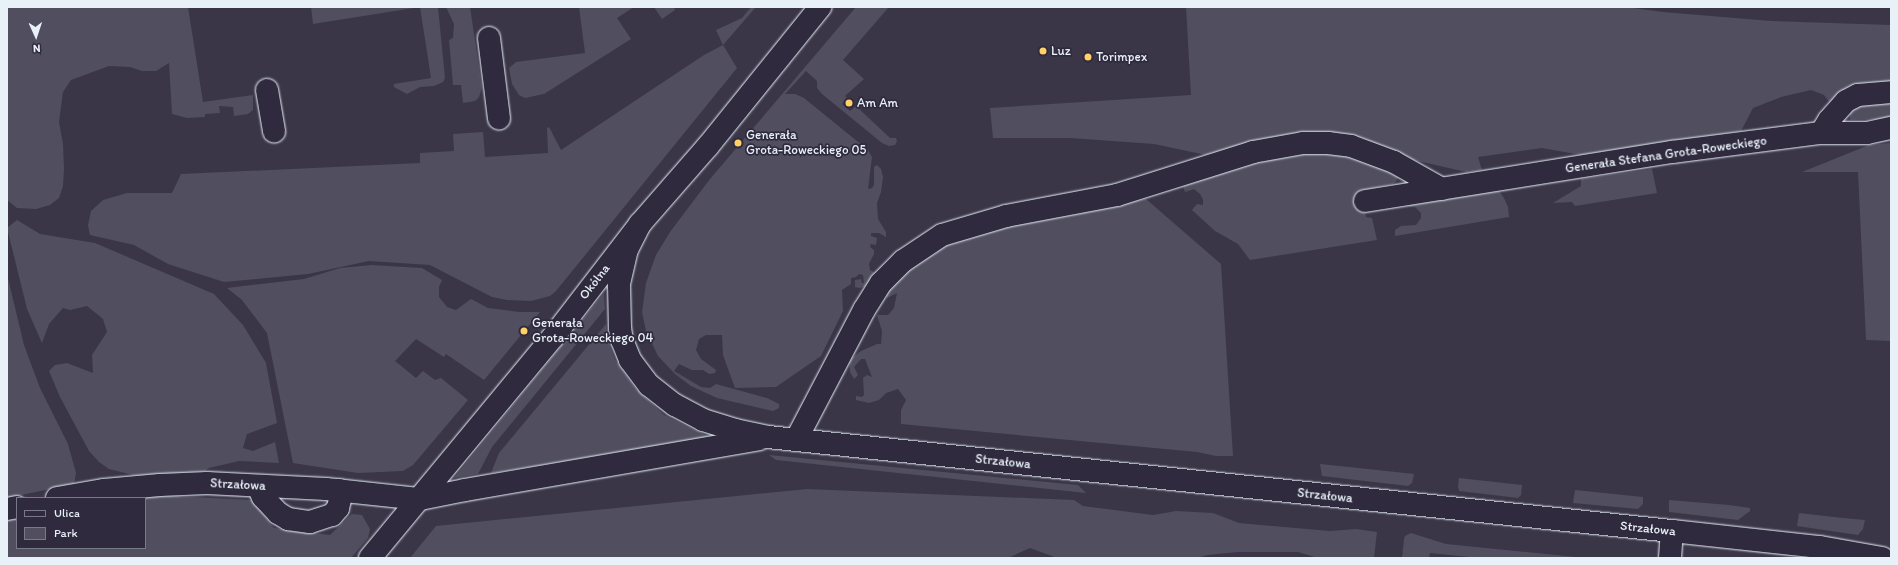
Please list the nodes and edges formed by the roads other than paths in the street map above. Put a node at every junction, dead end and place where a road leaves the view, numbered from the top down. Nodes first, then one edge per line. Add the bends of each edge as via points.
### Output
1 (820, 7) edge
2 (489, 38) dead end
3 (267, 90) dead end
4 (1891, 92) edge
5 (499, 118) dead end
6 (1891, 128) edge
7 (274, 131) dead end
8 (1821, 133) junction
9 (1442, 189) junction
10 (1365, 201) dead end
11 (640, 224) junction
12 (768, 437) junction
13 (796, 440) junction
14 (258, 486) junction
15 (340, 490) junction
16 (64, 497) edge
17 (420, 499) junction
18 (1672, 531) junction
19 (370, 558) edge
20 (1670, 558) edge
21 (1882, 558) edge

1 - 11 street, Okólna via 708,146
2 - 5 street
3 - 7 street
4 - 8 street via 1858,95 1846,101
6 - 8 street, Generała Stefana Grota-Roweckiego via 1868,133
8 - 9 street, Generała Stefana Grota-Roweckiego via 1672,152
9 - 10 street, Generała Stefana Grota-Roweckiego
9 - 13 street via 1394,162 1351,146 1304,143 1254,152 1116,196 1006,216 942,236 903,261 881,283 864,310
11 - 12 street via 627,249 619,285 620,328 630,360 649,385 688,413 735,430
11 - 17 street, Okólna via 553,337
12 - 13 street, Strzałowa
12 - 17 street, Strzałowa
13 - 18 street, Strzałowa
14 - 15 street, Strzałowa
14 - 15 street via 263,497 278,513 288,519 310,522 332,515 338,508
14 - 16 street, Strzałowa via 206,483 160,485
15 - 17 street, Strzałowa
17 - 19 street, Okólna
18 - 20 street
18 - 21 street, Strzałowa via 1820,547

